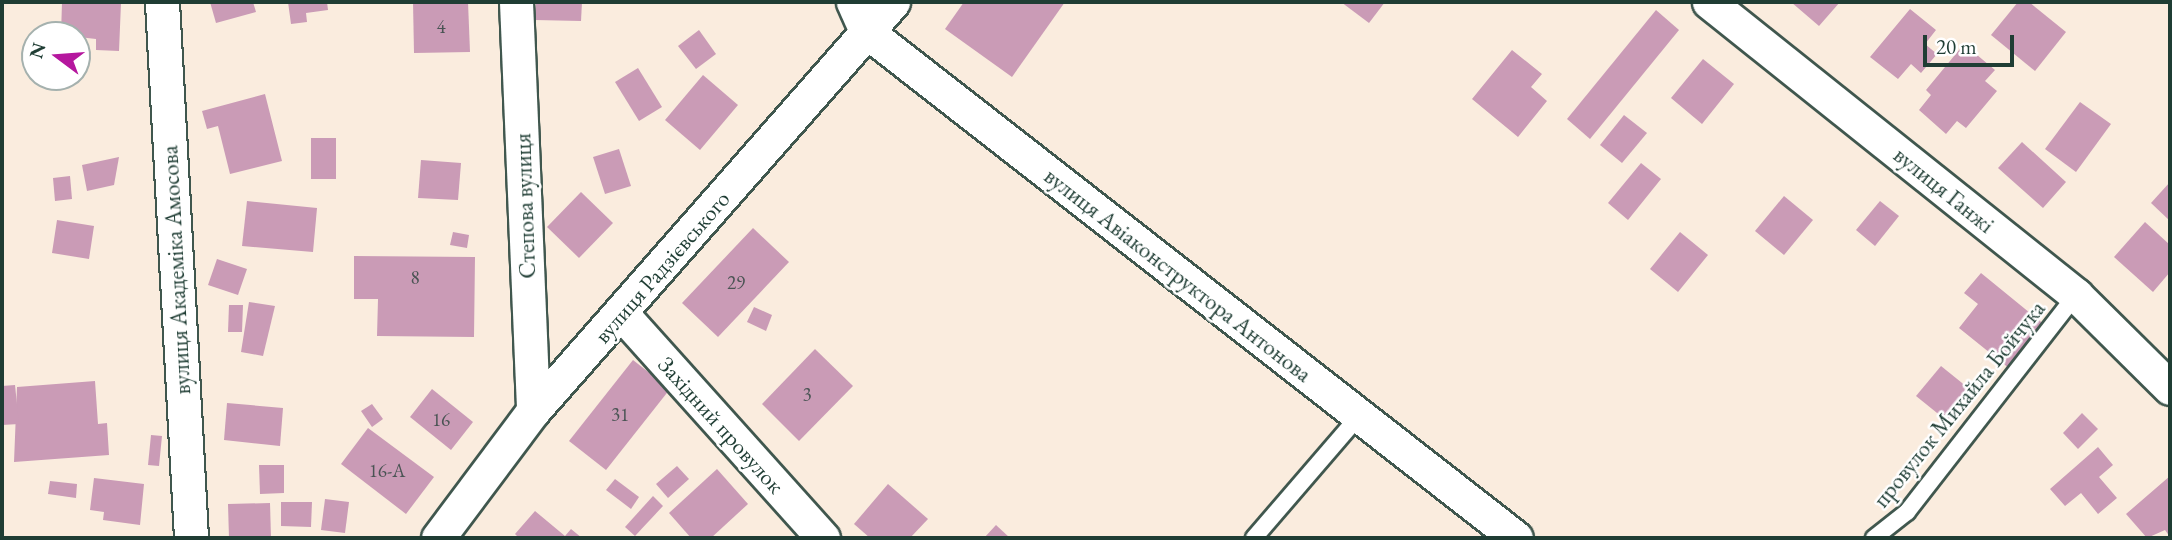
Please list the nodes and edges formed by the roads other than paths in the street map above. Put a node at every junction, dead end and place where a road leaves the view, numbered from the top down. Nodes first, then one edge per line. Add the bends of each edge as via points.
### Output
1 (162, 2) edge
2 (516, 2) edge
3 (893, 2) edge
4 (1709, 2) edge
5 (859, 16) edge
6 (2076, 295) junction
7 (622, 314) junction
8 (2170, 388) edge
9 (533, 411) junction
10 (1359, 416) junction
11 (821, 537) edge
12 (191, 538) edge
13 (438, 538) edge
14 (1254, 538) edge
15 (1516, 538) edge
16 (1874, 538) edge

1 - 12 street, вулиця Академіка Амосова
2 - 9 street, Степова вулиця
3 - 5 street, вулиця Радзієвського
4 - 6 street, вулиця Ганжі
5 - 7 street, вулиця Радзієвського
5 - 10 street, вулиця Авіаконструктора Антонова
6 - 8 street, вулиця Ганжі
6 - 16 lane, провулок Михайла Бойчука via 1907,512
7 - 9 street, вулиця Радзієвського
7 - 11 street, Західний провулок
9 - 13 street, вулиця Радзієвського
10 - 14 lane
10 - 15 street, вулиця Авіаконструктора Антонова

